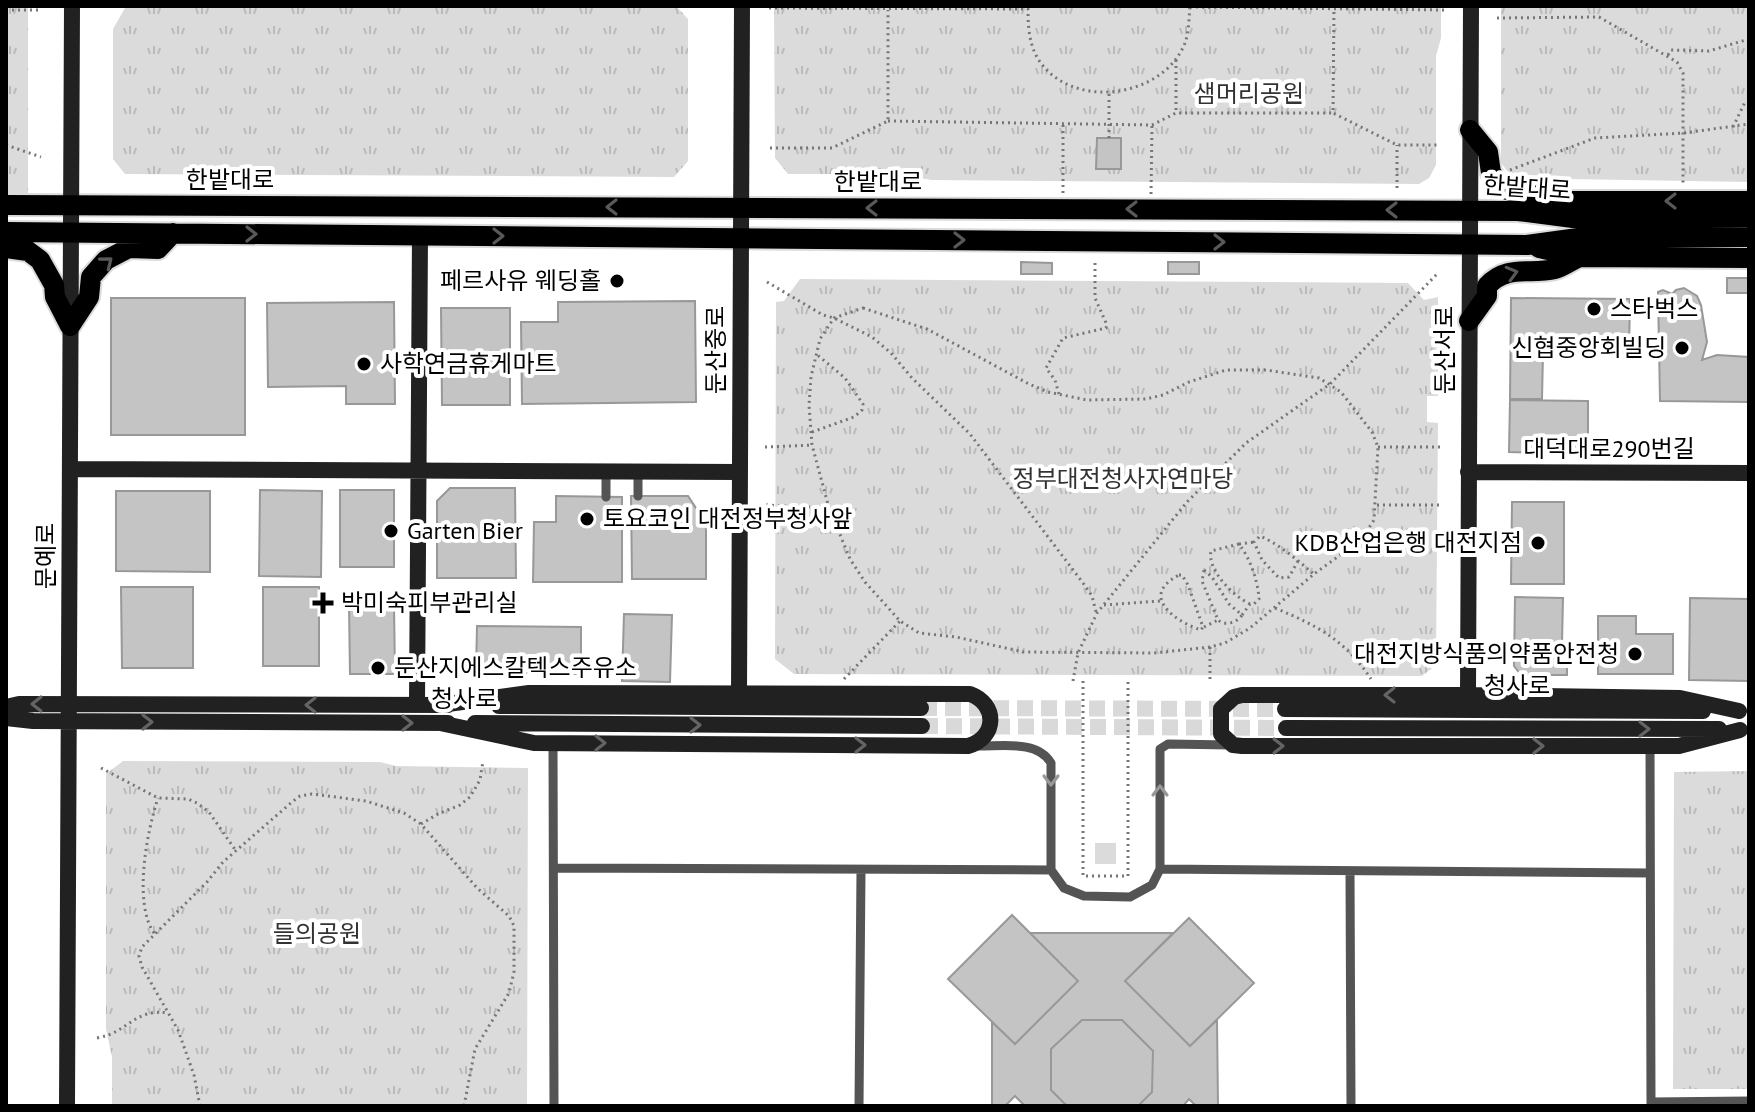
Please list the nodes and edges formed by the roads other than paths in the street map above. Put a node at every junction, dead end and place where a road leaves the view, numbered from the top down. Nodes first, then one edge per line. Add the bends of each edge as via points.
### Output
1 (72, 6) edge
2 (742, 6) edge
3 (1471, 6) edge
4 (1470, 130) junction
5 (1572, 201) junction
6 (1749, 201) edge
7 (6, 205) edge
8 (70, 206) junction
9 (741, 208) junction
10 (1470, 210) junction
11 (1518, 211) junction
12 (1749, 217) edge
13 (6, 232) edge
14 (70, 233) junction
15 (173, 233) junction
16 (420, 235) junction
17 (1749, 237) edge
18 (741, 238) junction
19 (1470, 244) junction
20 (1527, 245) junction
21 (6, 248) edge
22 (1579, 257) junction
23 (1749, 258) edge
24 (1469, 321) junction
25 (70, 326) junction
26 (70, 469) junction
27 (418, 470) junction
28 (606, 471) junction
29 (638, 472) junction
30 (739, 472) junction
31 (1468, 472) junction
32 (1749, 473) edge
33 (638, 496) dead end
34 (606, 497) dead end
35 (739, 694) junction
36 (1468, 695) junction
37 (69, 704) junction
38 (417, 705) junction
39 (440, 705) junction
40 (6, 707) edge
41 (921, 708) tunnel mouth
42 (1285, 709) tunnel mouth
43 (1744, 711) edge
44 (6, 718) edge
45 (69, 722) junction
46 (440, 723) junction
47 (922, 726) tunnel mouth
48 (1286, 728) tunnel mouth
49 (1744, 730) edge
50 (553, 743) junction
51 (968, 746) junction
52 (1242, 746) junction
53 (1650, 746) junction
54 (554, 868) junction
55 (1160, 869) junction
56 (861, 870) junction
57 (1051, 870) junction
58 (1350, 872) junction
59 (1650, 873) junction
60 (1749, 1101) edge
61 (1651, 1104) edge
62 (67, 1106) edge
63 (554, 1106) edge
64 (859, 1106) edge
65 (1351, 1106) edge

1 - 8 street, 문예로
2 - 9 street, 둔산중로
3 - 4 street, 둔산서로
4 - 5 main road via 1488,152 1491,173 1504,189
4 - 10 street, 둔산서로
6 -> 5 main road
5 - 11 main road
7 - 8 main road, 한밭대로
9 -> 8 main road, 한밭대로
8 - 14 street, 문예로
10 -> 9 main road, 한밭대로
9 - 18 street, 둔산중로
10 - 11 main road, 한밭대로
10 - 19 street, 둔산서로
11 - 12 main road, 한밭대로 via 1573,218
13 - 14 main road, 한밭대로
14 - 15 main road, 한밭대로
14 - 25 street, 문예로
15 -> 16 main road, 한밭대로
25 -> 15 main road via 89,297 91,277 106,260 129,248 158,249
16 -> 18 main road, 한밭대로
16 - 27 street
17 - 20 main road, 한밭대로 via 1578,238
18 -> 19 main road, 한밭대로
18 - 30 street, 둔산중로
19 - 20 main road, 한밭대로
19 - 24 street, 둔산서로
20 - 22 main road
21 - 25 main road via 28,251 40,260
22 - 23 main road
24 -> 22 main road via 1487,296 1487,286 1506,272 1555,269
24 - 31 street, 둔산서로
25 - 26 street, 문예로
26 - 27 street
26 - 37 street, 문예로
27 - 28 street
27 - 38 street
28 - 29 street
28 - 34 lane
29 - 30 street
29 - 33 lane
30 - 35 street, 둔산중로
31 - 32 street, 대덕대로290번길
31 - 36 street, 둔산서로
35 - 39 street via 529,693
35 - 51 street via 970,694 984,702 991,725 983,739
36 - 43 street via 1680,698
36 -> 52 street via 1242,695 1221,709 1221,734
38 -> 37 street, 청사로
37 -> 40 street, 청사로
37 - 45 street, 문예로
38 - 39 street, 청사로
39 - 41 street, 청사로
42 - 43 street, 청사로
44 - 45 street, 청사로
45 -> 46 street, 청사로
45 - 62 street, 문예로
46 -> 47 street, 청사로
46 - 50 street
48 -> 49 street, 청사로
49 - 53 street via 1679,746
50 -> 51 street
50 - 54 lane
51 -> 57 lane via 1032,747 1048,757
52 -> 53 street
55 -> 52 lane via 1160,749 1168,744
53 - 59 lane
54 - 56 lane
54 - 63 lane
55 - 57 lane via 1152,885 1130,897 1084,896 1064,888
55 - 58 lane
56 - 57 lane
56 - 64 lane
58 - 59 lane
58 - 65 lane
59 - 61 lane
60 - 61 lane

